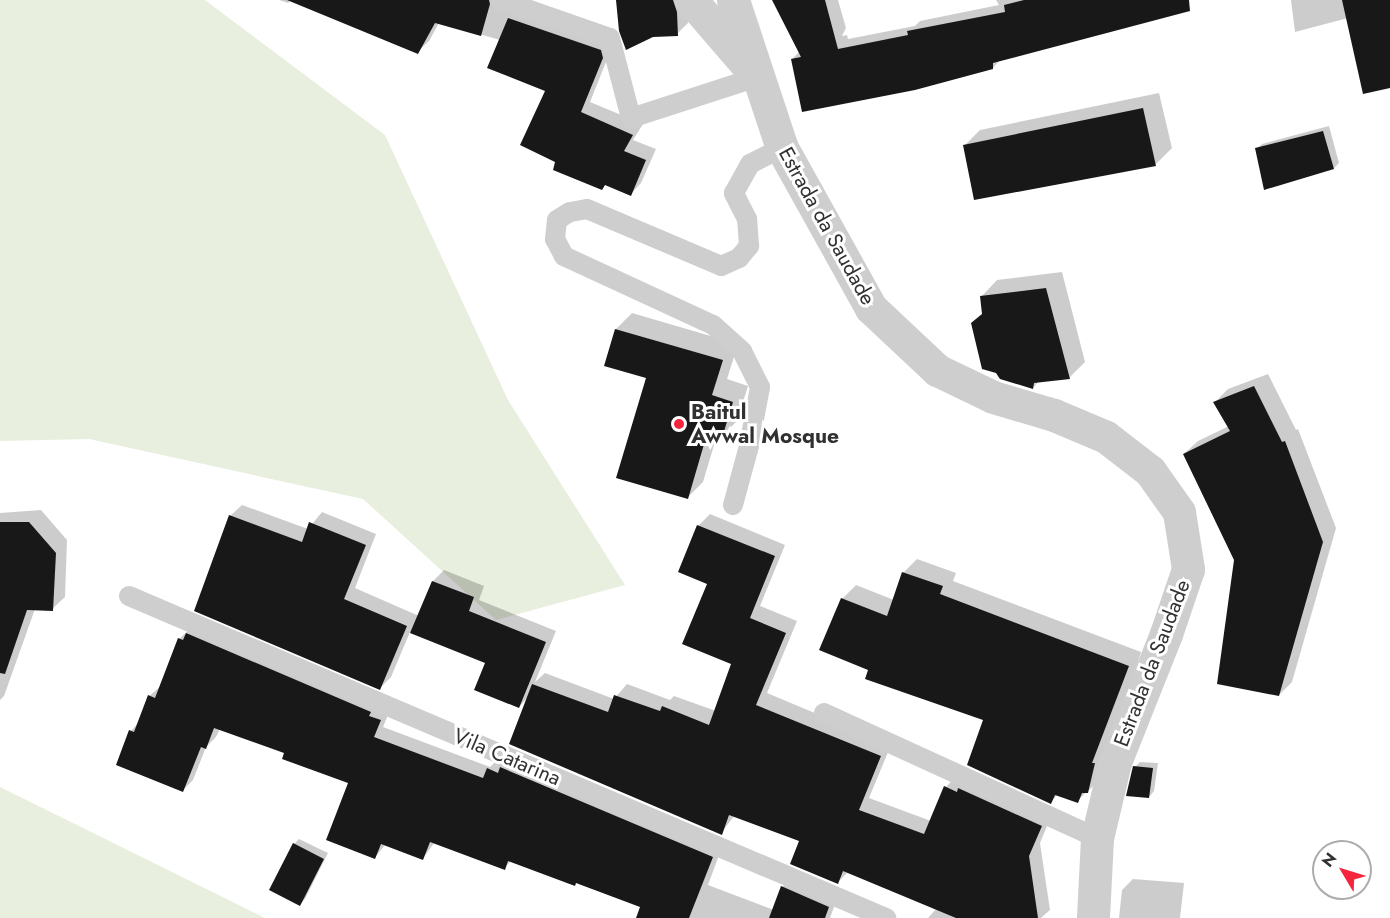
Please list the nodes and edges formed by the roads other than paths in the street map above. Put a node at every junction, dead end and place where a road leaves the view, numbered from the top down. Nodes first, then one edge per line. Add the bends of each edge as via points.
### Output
1 (501, 0) edge
2 (691, 0) edge
3 (733, 0) edge
4 (757, 77) junction
5 (782, 148) junction
6 (733, 505) dead end
7 (129, 596) dead end
8 (824, 713) dead end
9 (1097, 838) junction
10 (886, 918) edge
11 (1093, 918) edge

1 - 4 lane via 610,38 631,118
2 - 4 street
3 - 4 street, Estrada da Saudade
4 - 5 street, Estrada da Saudade
5 - 6 lane via 750,164 734,193 747,219 749,246 739,258 721,266 588,209 570,212 557,220 555,239 564,256 712,325 742,351 760,387
5 - 9 street, Estrada da Saudade via 871,308 937,370 993,397 1054,415 1106,437 1150,471 1179,512 1188,569 1115,762
7 - 10 lane, Vila Catarina
8 - 9 lane
9 - 11 street, Estrada da Saudade

